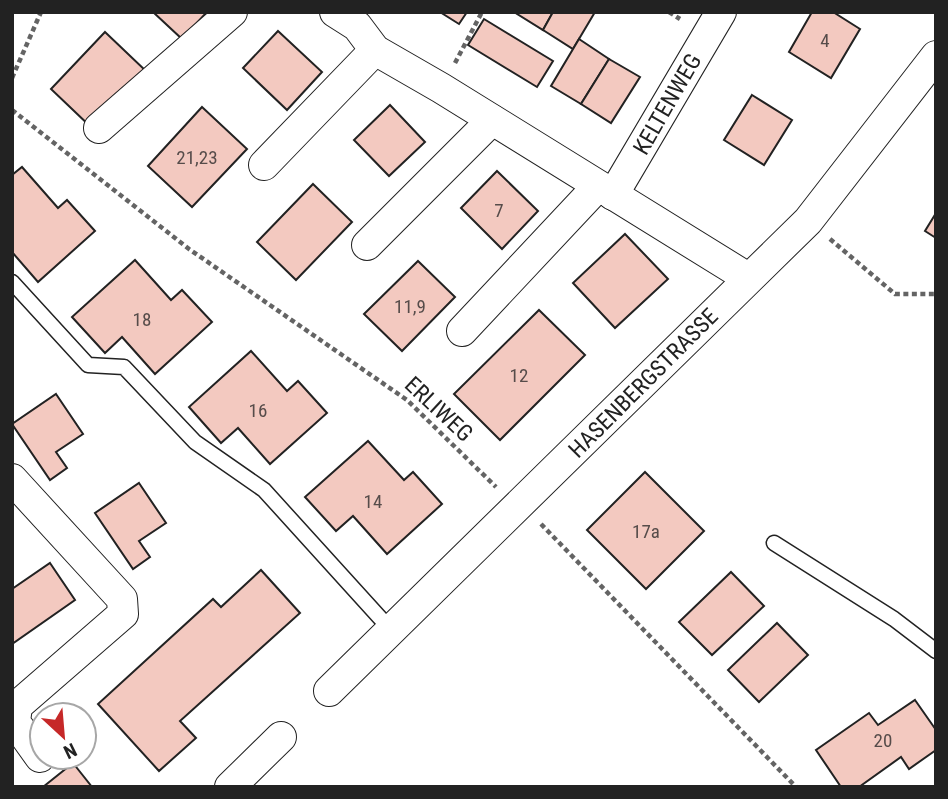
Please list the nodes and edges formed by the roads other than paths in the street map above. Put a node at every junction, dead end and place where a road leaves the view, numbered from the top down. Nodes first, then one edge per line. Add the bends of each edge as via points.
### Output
1 (232, 12) edge
2 (335, 12) edge
3 (721, 12) edge
4 (375, 50) junction
5 (936, 56) edge
6 (492, 120) junction
7 (99, 128) dead end
8 (264, 164) dead end
9 (606, 191) junction
10 (367, 245) dead end
11 (748, 278) junction
12 (12, 282) edge
13 (462, 331) dead end
14 (12, 479) edge
15 (774, 543) dead end
16 (391, 631) junction
17 (936, 651) edge
18 (329, 691) dead end
19 (281, 737) dead end
20 (28, 740) edge
21 (230, 787) edge

1 - 7 street
2 - 4 street via 357,26
3 - 9 street, KELTENWEG
4 - 6 street
4 - 8 street
5 - 11 street, HASENBERGSTRASSE via 808,221
6 - 9 street
6 - 10 street
9 - 11 street
9 - 13 street, KELTENWEG
11 - 16 street, HASENBERGSTRASSE
12 - 16 lane via 88,365 124,367 195,442 264,490
14 - 20 street via 122,598 123,614 17,706 15,722
15 - 17 lane
16 - 18 street, HASENBERGSTRASSE
19 - 21 street

